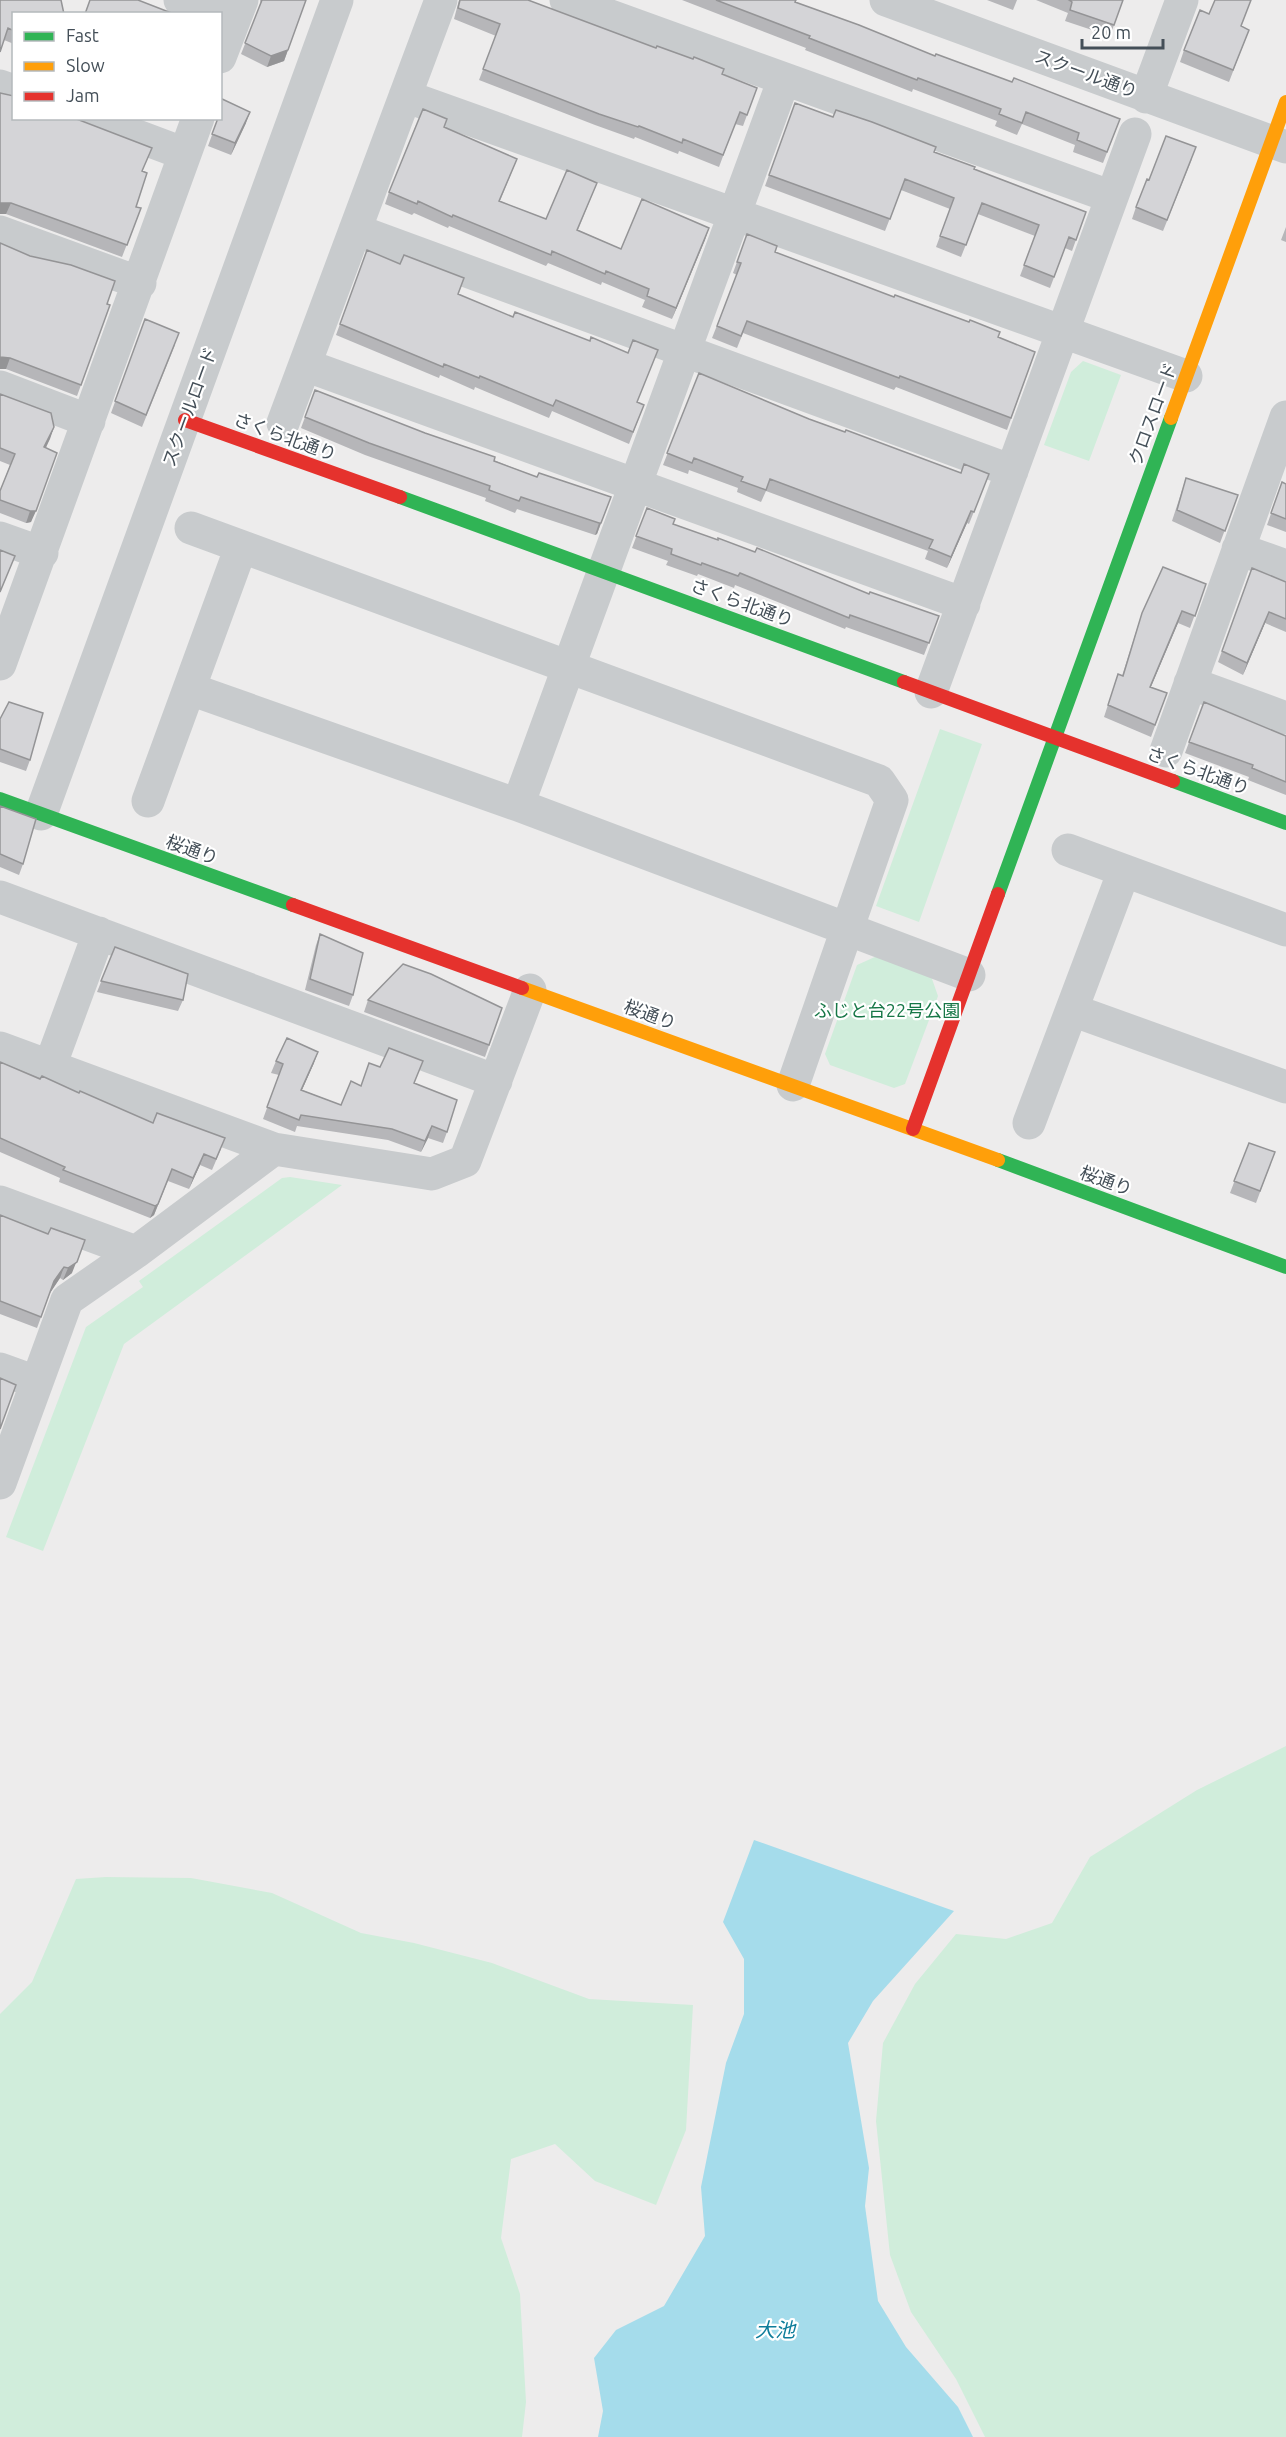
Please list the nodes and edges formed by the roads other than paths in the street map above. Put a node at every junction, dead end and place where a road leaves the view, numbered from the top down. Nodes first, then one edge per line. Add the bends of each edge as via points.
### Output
1 (180, 0) edge
2 (337, 0) edge
3 (441, 0) edge
4 (566, 0) edge
5 (886, 0) edge
6 (1182, 0) edge
7 (228, 12) edge
8 (222, 46) edge
9 (784, 79) junction
10 (405, 96) junction
11 (1146, 97) junction
12 (1286, 102) edge
13 (94, 120) edge
14 (197, 120) edge
15 (1135, 134) dead end
16 (1279, 144) edge
17 (185, 154) junction
18 (1112, 197) junction
19 (734, 215) junction
20 (355, 230) junction
21 (0, 232) edge
22 (140, 283) junction
23 (1063, 333) junction
24 (684, 351) junction
25 (305, 365) junction
26 (1186, 376) junction
27 (0, 387) edge
28 (1286, 417) edge
29 (185, 420) junction
30 (89, 421) junction
31 (283, 423) dead end
32 (1012, 471) junction
33 (635, 485) junction
34 (191, 528) dead end
35 (0, 537) edge
36 (241, 547) junction
37 (1238, 549) junction
38 (42, 553) junction
39 (1286, 566) edge
40 (604, 571) junction
41 (964, 604) junction
42 (0, 664) edge
43 (569, 668) junction
44 (1190, 683) junction
45 (190, 689) junction
46 (932, 692) junction
47 (1286, 718) edge
48 (1056, 738) junction
49 (1166, 751) dead end
50 (0, 799) edge
51 (148, 801) dead end
52 (518, 805) junction
53 (41, 814) junction
54 (1286, 823) edge
55 (1068, 850) dead end
56 (1124, 871) junction
57 (0, 897) edge
58 (848, 929) junction
59 (1286, 930) edge
60 (99, 933) junction
61 (969, 975) junction
62 (530, 990) junction
63 (1072, 1010) junction
64 (0, 1048) edge
65 (50, 1066) junction
66 (496, 1081) junction
67 (793, 1085) junction
68 (1286, 1087) edge
69 (1029, 1123) dead end
70 (913, 1129) junction
71 (274, 1149) junction
72 (0, 1202) edge
73 (136, 1252) junction
74 (1286, 1267) edge
75 (0, 1369) edge
76 (36, 1382) junction
77 (0, 1483) edge

1 - 7 street
2 - 29 street, スクールロード
3 - 10 street
4 - 9 street
5 - 11 street, スクール通り
6 - 11 street
7 - 8 street
9 - 18 street
9 - 19 street
10 - 19 street
10 - 20 street
11 - 16 street, スクール通り
12 - 16 street, クロスロード
13 - 17 street
14 - 17 street
15 - 18 street
16 - 26 street, クロスロード
17 - 22 street
18 - 23 street
19 - 23 street
19 - 24 street
20 - 24 street
20 - 25 street
21 - 22 street
22 - 30 street
23 - 26 street
23 - 32 street
24 - 32 street
24 - 33 street
25 - 31 street
25 - 33 street
26 - 48 street, クロスロード
27 - 30 street
28 - 37 street
29 - 40 street, さくら北通り
29 - 53 street, スクールロード
30 - 38 street
32 - 41 street
33 - 40 street
33 - 41 street
34 - 36 street
35 - 38 street
36 - 43 street
36 - 45 street
37 - 39 street
37 - 44 street
38 - 42 street
40 - 43 street
40 - 46 street, さくら北通り
41 - 46 street
43 - 52 street
43 - 58 street via 879,781 892,800
44 - 47 street
44 - 49 street
45 - 51 street
45 - 52 street
46 - 48 street, さくら北通り
48 - 54 street, さくら北通り
48 - 61 street, クロスロード
50 - 53 street, 桜通り
52 - 58 street
53 - 62 street, 桜通り
55 - 56 street
56 - 59 street
56 - 63 street
57 - 60 street
58 - 61 street
58 - 67 street
60 - 65 street
60 - 66 street
61 - 70 street, クロスロード
62 - 66 street
62 - 67 street, 桜通り
63 - 68 street
63 - 69 street
64 - 65 street
65 - 71 street
66 - 71 street via 465,1161 432,1174
67 - 70 street, 桜通り
70 - 74 street, 桜通り
71 - 73 street
72 - 73 street
73 - 76 street via 67,1300
75 - 76 street
76 - 77 street

